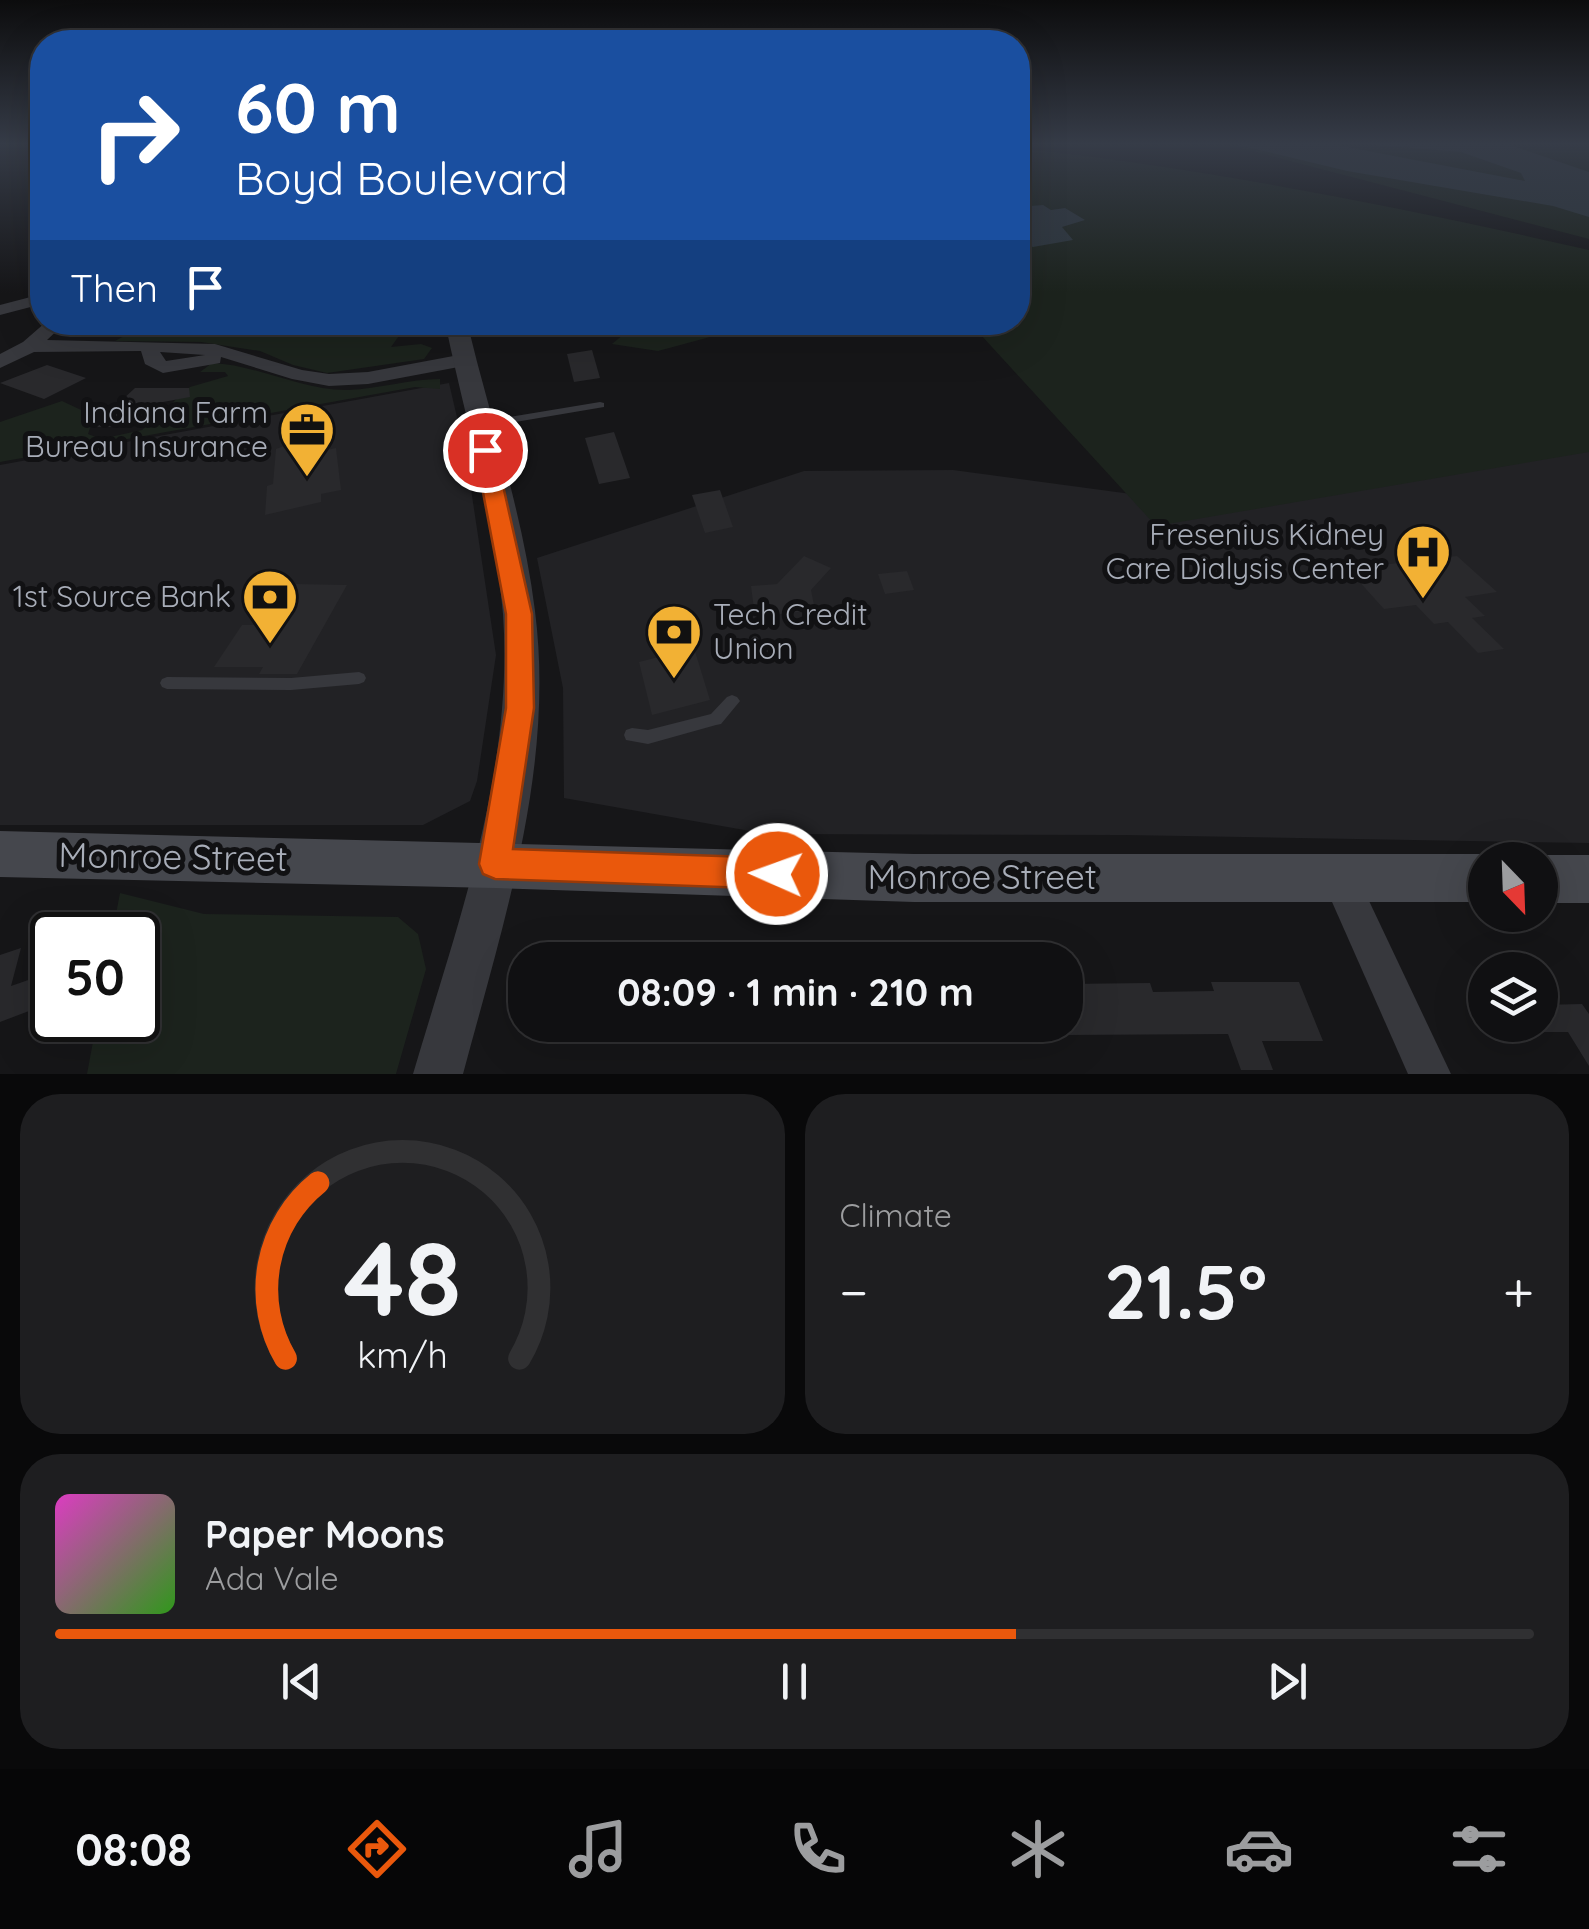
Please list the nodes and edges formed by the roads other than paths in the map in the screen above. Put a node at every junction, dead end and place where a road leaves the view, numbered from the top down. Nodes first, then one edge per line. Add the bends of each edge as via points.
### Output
1 (30, 302) edge
2 (0, 310) edge
3 (42, 335) edge
4 (459, 335) edge
5 (30, 346) junction
6 (464, 360) junction
7 (0, 362) edge
8 (600, 405) dead end
9 (479, 424) junction
10 (359, 678) dead end
11 (167, 683) dead end
12 (732, 701) dead end
13 (632, 734) dead end
14 (0, 854) edge
15 (495, 864) junction
16 (1339, 877) junction
17 (1468, 878) edge
18 (1558, 878) edge
19 (1589, 879) edge
20 (438, 1074) edge
21 (1430, 1074) edge

1 - 2 street
3 - 5 street
4 - 6 street
5 - 6 street via 150,348 152,360 163,367 232,353 316,379
5 - 7 street
6 - 9 street
8 - 9 lane
9 - 15 street via 519,614 520,708
10 - 11 lane
12 - 13 lane via 716,719 648,737
14 - 15 main road, Monroe Street
15 - 16 main road, Monroe Street via 914,878
15 - 20 street
16 - 17 main road, Monroe Street
16 - 21 street
18 - 19 main road

